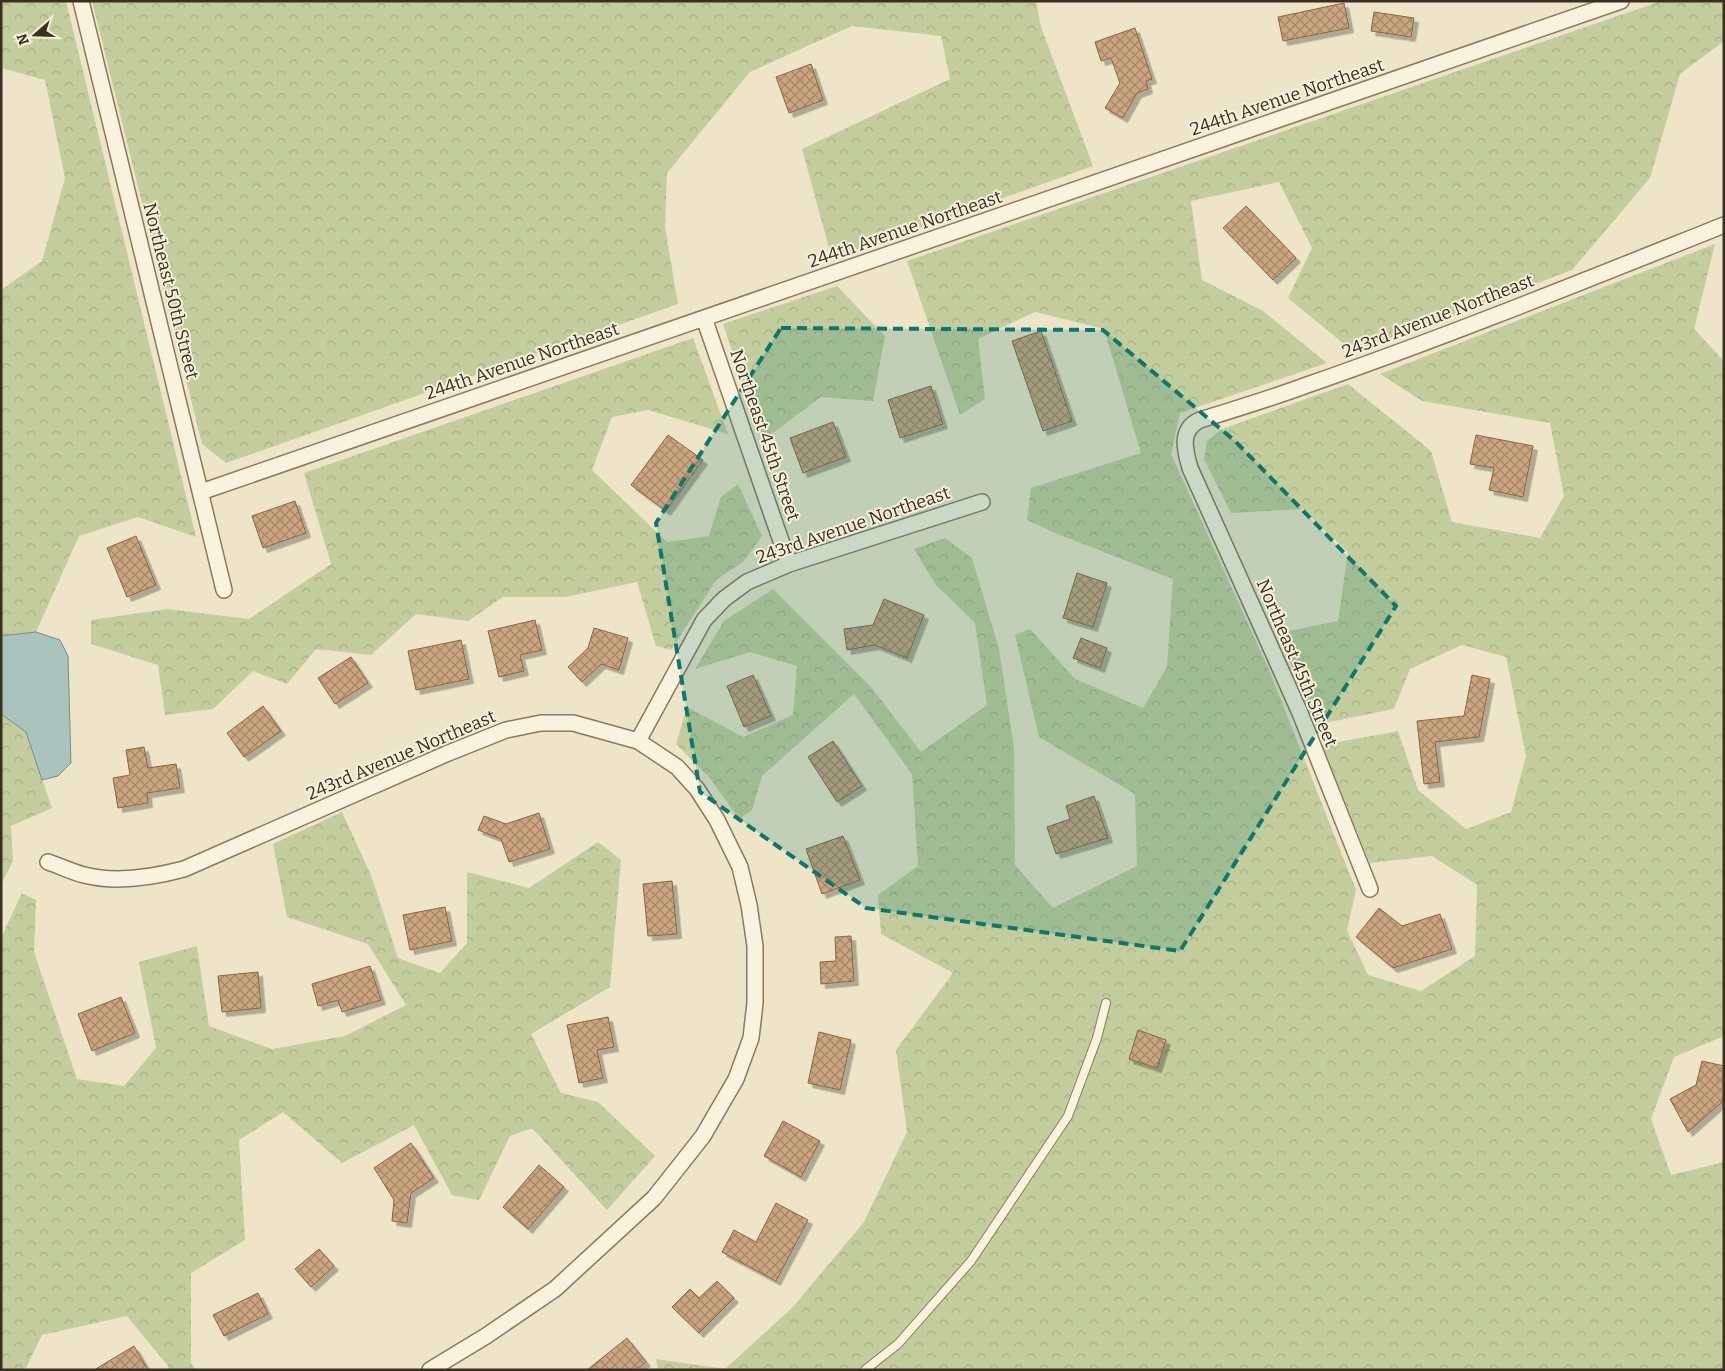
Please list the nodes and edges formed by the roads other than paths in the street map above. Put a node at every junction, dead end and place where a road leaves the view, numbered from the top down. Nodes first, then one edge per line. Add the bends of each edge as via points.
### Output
1 (81, 1) edge
2 (1621, 1) edge
3 (1724, 225) edge
4 (704, 318) junction
5 (1186, 454) joint
6 (201, 492) junction
7 (982, 502) dead end
8 (789, 564) junction
9 (224, 590) dead end
10 (638, 741) junction
11 (48, 862) dead end
12 (1370, 889) dead end
13 (1106, 1003) dead end
14 (430, 1370) edge
15 (865, 1370) edge

1 - 6 street, Northeast 50th Street
2 - 4 street, 244th Avenue Northeast
3 - 5 street, 243rd Avenue Northeast via 1382,358 1193,423 1186,435
4 - 6 street, 244th Avenue Northeast
4 - 8 street, Northeast 45th Street
5 - 12 street, Northeast 45th Street via 1300,713
6 - 9 street, Northeast 50th Street
7 - 8 street, 243rd Avenue Northeast
8 - 10 street, 243rd Avenue Northeast via 747,582 704,620
10 - 11 street, 243rd Avenue Northeast via 574,723 541,723 506,730 184,869 121,879 85,876
10 - 14 street via 677,767 697,789 717,820 740,867 756,946 751,1038 736,1079 703,1136 654,1198 555,1289
13 - 15 lane via 1097,1038 1068,1116 971,1260 898,1344

